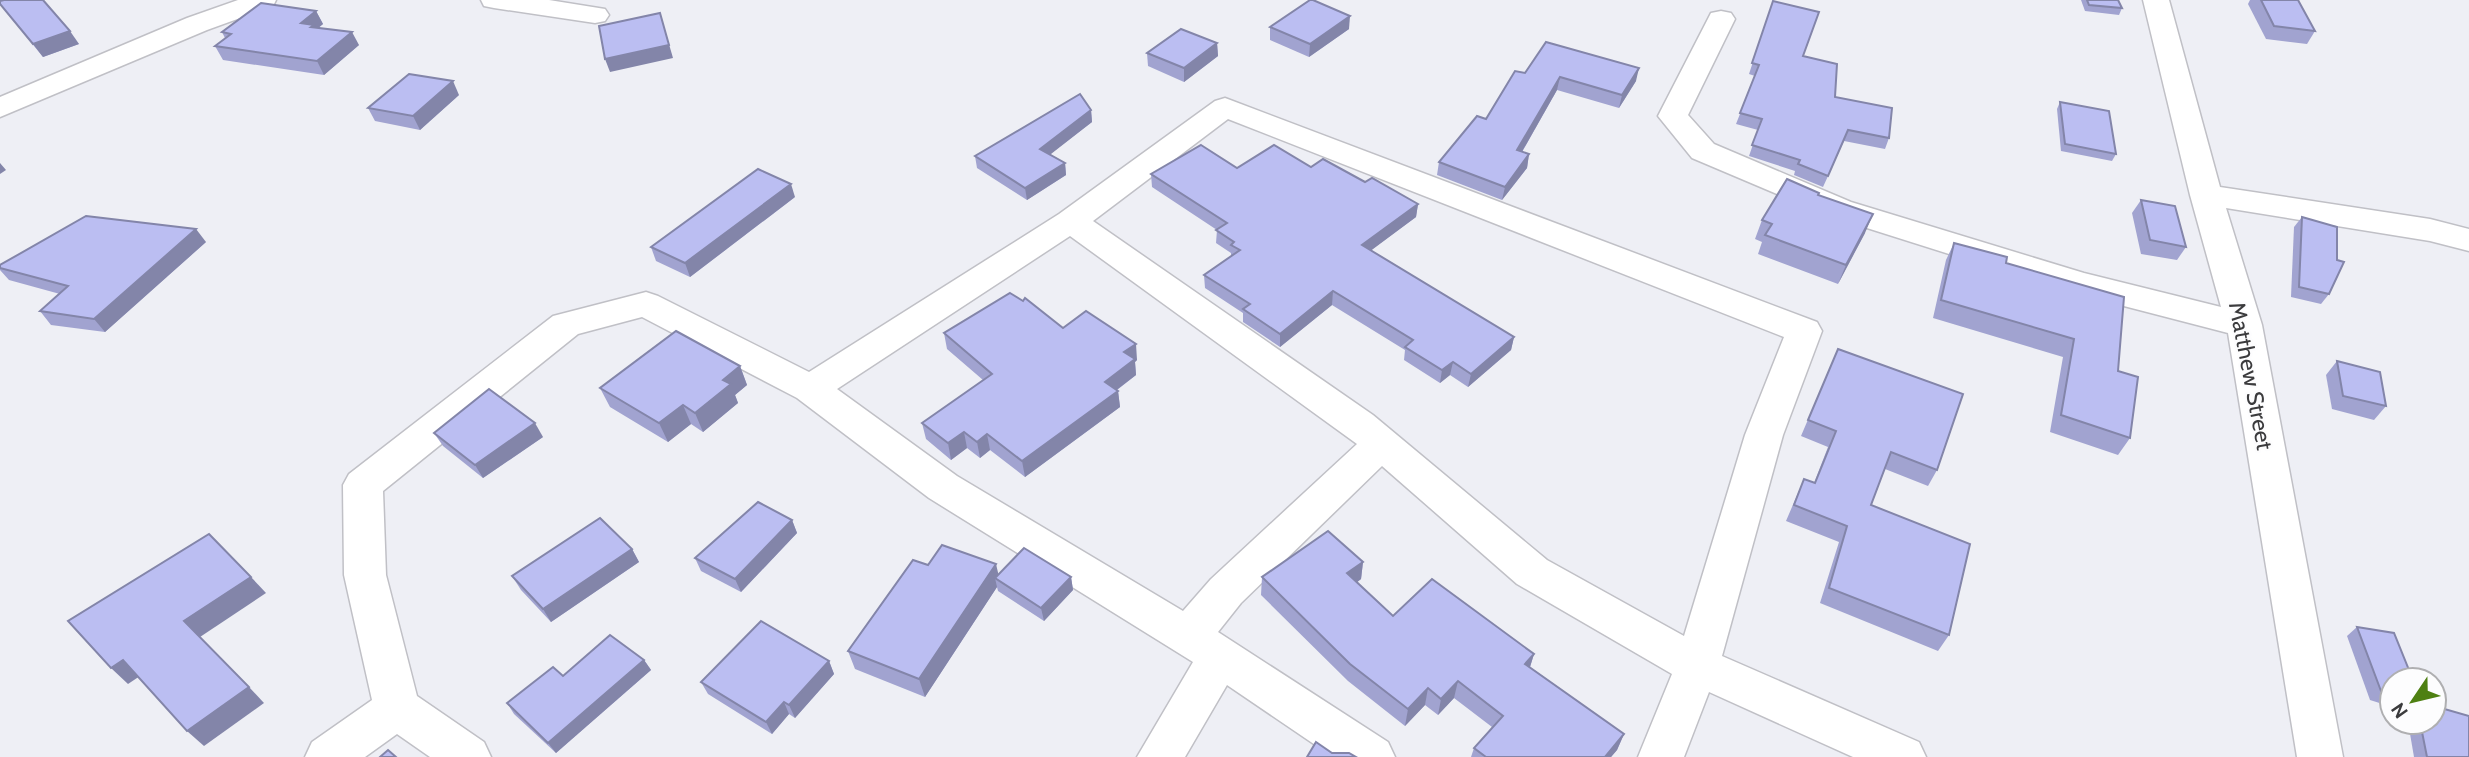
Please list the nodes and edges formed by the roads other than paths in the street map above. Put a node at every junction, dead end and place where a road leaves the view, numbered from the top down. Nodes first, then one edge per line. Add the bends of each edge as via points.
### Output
1 (263, 0) edge
2 (494, 0) edge
3 (2156, 0) edge
4 (594, 15) dead end
5 (1721, 19) dead end
6 (0, 108) edge
7 (2206, 195) junction
8 (1071, 221) junction
9 (2469, 240) edge
10 (2244, 325) junction
11 (810, 389) junction
12 (1382, 443) junction
13 (1204, 646) junction
14 (1697, 666) junction
15 (397, 708) junction
16 (328, 757) edge
17 (468, 757) edge
18 (1160, 757) edge
19 (1372, 757) edge
20 (1661, 757) edge
21 (1903, 757) edge
22 (2320, 757) edge

1 - 6 street
2 - 4 street
3 - 7 street, Matthew Street
5 - 10 street via 1673,116 1703,151 1840,209 2078,283
7 - 9 street
7 - 10 street, Matthew Street
8 - 11 street
8 - 12 street
8 - 14 street via 1225,107 1804,331 1764,435
10 - 22 street, Matthew Street
11 - 13 street via 943,487
11 - 15 street via 646,304 566,325 363,485 365,575
12 - 13 street via 1226,592
12 - 14 street via 1532,572
13 - 18 street
13 - 19 street
14 - 20 street
14 - 21 street
15 - 16 street
15 - 17 street

